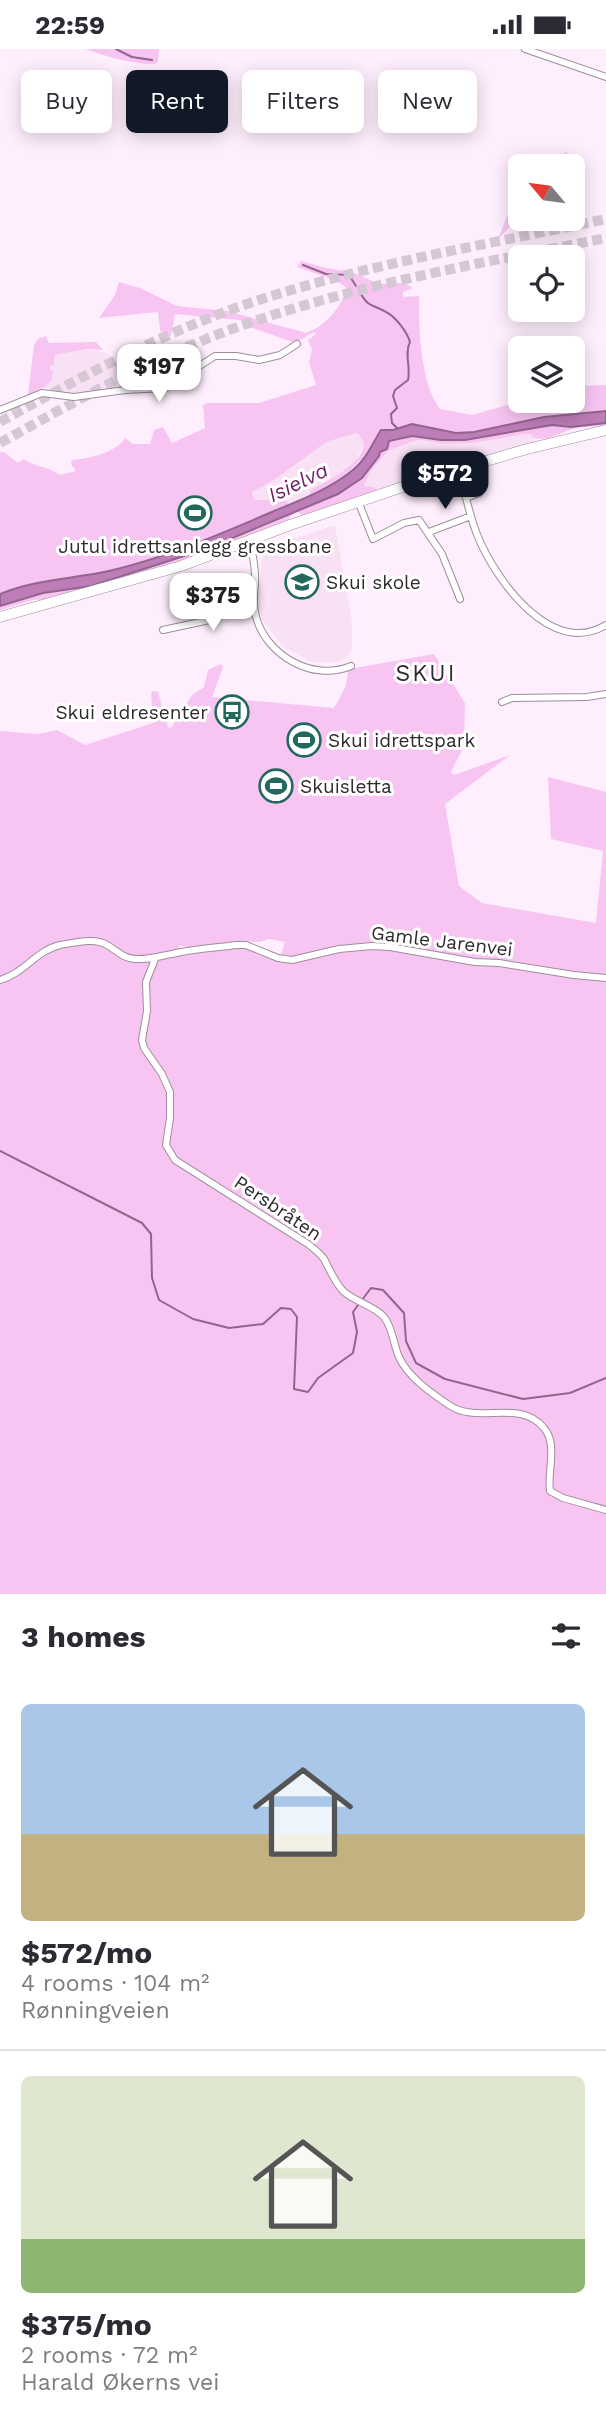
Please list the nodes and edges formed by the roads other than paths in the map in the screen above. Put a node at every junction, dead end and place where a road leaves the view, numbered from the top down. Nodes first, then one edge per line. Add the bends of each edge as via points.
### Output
1 (525, 49) edge
2 (606, 76) edge
3 (297, 344) dead end
4 (0, 410) edge
5 (606, 430) edge
6 (458, 469) junction
7 (479, 493) dead end
8 (466, 498) junction
9 (358, 502) junction
10 (471, 516) junction
11 (429, 532) junction
12 (250, 541) junction
13 (460, 599) dead end
14 (253, 600) junction
15 (0, 617) edge
16 (606, 625) edge
17 (163, 630) dead end
18 (351, 666) dead end
19 (606, 694) edge
20 (502, 702) dead end
21 (155, 959) junction
22 (606, 978) edge
23 (0, 980) edge
24 (606, 1510) edge

1 - 2 street
3 - 4 street via 280,355 259,360 215,356 165,389 74,397 42,393
5 - 6 main road
6 - 8 street
6 - 9 main road
7 - 8 street
8 - 10 street
9 - 11 street via 373,539 419,520
9 - 12 main road
10 - 11 street
10 - 16 street via 493,568 531,612 570,632 584,633
11 - 13 street
12 - 14 street
12 - 15 main road via 181,566
14 - 17 street via 214,618
14 - 18 street via 267,640 283,656 318,670
19 - 20 street
21 - 22 street, Gamle Jarenvei via 246,945 292,960 372,946
21 - 23 street, Gamle Jarenvei via 132,959 100,941 88,941 46,950
21 - 24 street, Persbråten via 146,982 142,1040 170,1092 166,1145 175,1160 308,1244 324,1259 345,1292 382,1315 406,1369 448,1405 466,1413 520,1414 541,1425 550,1441 550,1491

